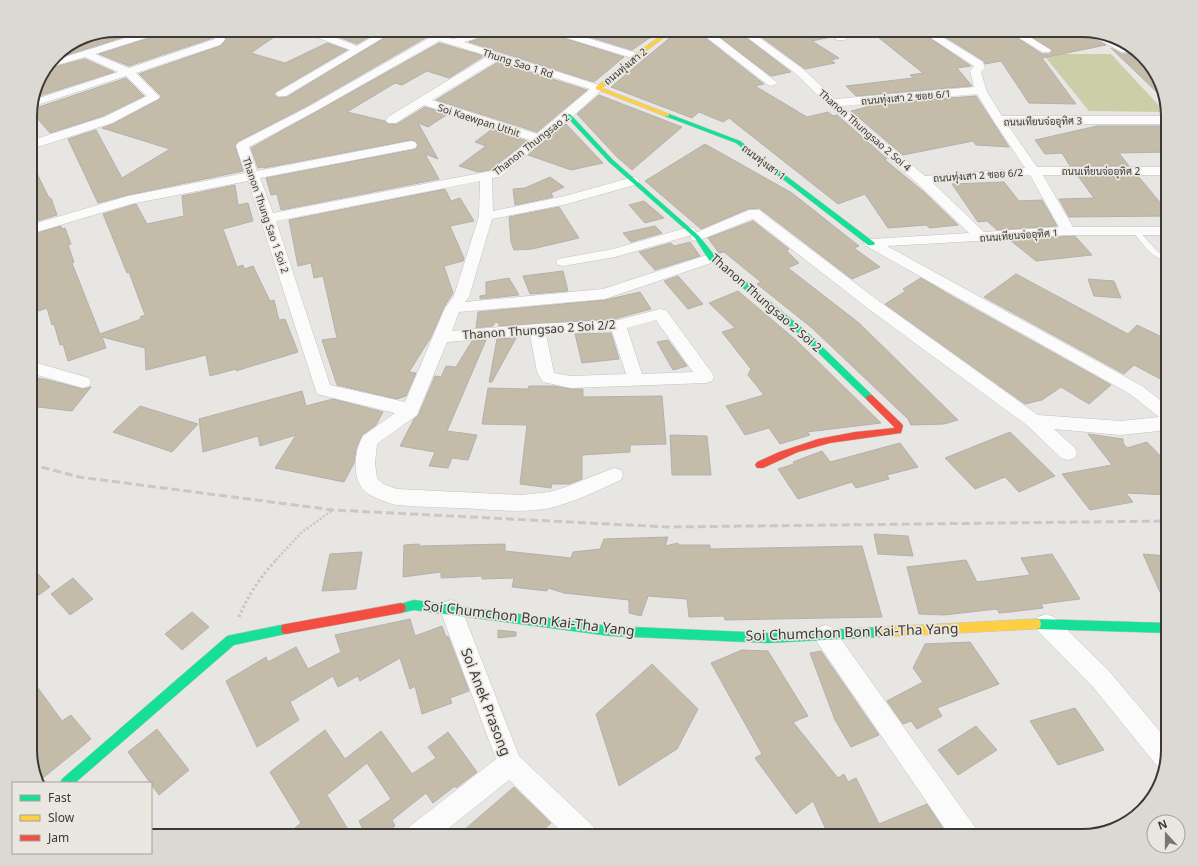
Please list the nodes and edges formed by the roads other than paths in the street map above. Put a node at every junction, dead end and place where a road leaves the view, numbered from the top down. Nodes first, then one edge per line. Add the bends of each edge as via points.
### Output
1 (139, 37) edge
2 (219, 37) edge
3 (324, 37) edge
4 (378, 37) edge
5 (438, 37) joint
6 (469, 37) edge
7 (574, 37) edge
8 (662, 37) edge
9 (712, 37) edge
10 (752, 37) edge
11 (936, 37) edge
12 (1023, 37) edge
13 (452, 42) junction
14 (1116, 45) edge
15 (357, 48) junction
16 (1046, 50) dead end
17 (1126, 50) dead end
18 (87, 54) junction
19 (496, 56) junction
20 (636, 56) junction
21 (58, 63) edge
22 (128, 72) junction
23 (772, 83) dead end
24 (598, 88) junction
25 (981, 90) junction
26 (282, 94) dead end
27 (422, 101) junction
28 (39, 102) edge
29 (832, 104) junction
30 (568, 115) junction
31 (392, 120) dead end
32 (999, 120) junction
33 (1161, 120) edge
34 (537, 138) junction
35 (37, 143) edge
36 (411, 144) dead end
37 (1034, 171) junction
38 (1161, 171) edge
39 (253, 176) junction
40 (486, 176) junction
41 (922, 180) junction
42 (633, 181) junction
43 (486, 216) junction
44 (268, 218) junction
45 (37, 228) edge
46 (1068, 231) junction
47 (1136, 231) junction
48 (1161, 231) edge
49 (693, 234) junction
50 (982, 238) junction
51 (871, 243) junction
52 (1161, 257) edge
53 (712, 258) junction
54 (563, 262) dead end
55 (453, 308) junction
56 (618, 325) junction
57 (537, 329) junction
58 (441, 337) junction
59 (37, 368) edge
60 (636, 380) junction
61 (83, 382) dead end
62 (411, 410) junction
63 (1161, 410) edge
64 (1034, 421) junction
65 (1161, 424) edge
66 (1068, 453) dead end
67 (760, 465) dead end
68 (614, 475) dead end
69 (451, 610) junction
70 (1046, 624) junction
71 (1161, 628) edge
72 (825, 635) junction
73 (1161, 751) edge
74 (510, 764) junction
75 (67, 782) edge
76 (427, 829) edge
77 (578, 829) edge
78 (961, 829) edge

1 - 18 street
2 - 22 street via 220,40 216,43
3 - 15 street
4 - 15 street
5 - 13 street, Thung Sao 1 Rd
5 - 39 street, Thanon Thung Sao 1 Soi 2 via 242,146
6 - 13 street
7 - 20 street
8 - 20 street, ถนนทุ่งเสา 2
9 - 23 street
10 - 29 street, Thanon Thungsao 2 Soi 4 via 799,71
11 - 25 street via 980,64 975,75
12 - 16 street
13 - 19 street, Thung Sao 1 Rd
14 - 17 street
15 - 26 street
18 - 21 street
18 - 22 street
19 - 24 street, Thung Sao 1 Rd
19 - 27 street
20 - 24 street, ถนนทุ่งเสา 2
22 - 28 street
22 - 35 street via 154,97 108,120
24 - 30 street, Thanon Thungsao 2
24 - 51 street, ถนนทุ่งเสา 1 via 738,142
25 - 29 street, ถนนทุ่งเสา 2 ซอย 6/1
25 - 32 street
27 - 31 street
27 - 34 street, Soi Kaewpan Uthit
29 - 41 street, Thanon Thungsao 2 Soi 4
30 - 34 street, Thanon Thungsao 2
30 - 42 street, Thanon Thungsao 2 Soi 2
32 - 33 street, ถนนเทียนจ่ออุทิศ 3
32 - 37 street, ถนนเทียนจ่ออุทิศ 3
34 - 40 street, Thanon Thungsao 2 via 494,174
36 - 39 street
37 - 38 street, ถนนเทียนจ่ออุทิศ 2
37 - 41 street, ถนนทุ่งเสา 2 ซอย 6/2
37 - 46 street, ถนนเทียนจ่ออุทิศ 3
39 - 44 street, Thanon Thung Sao 1 Soi 2
39 - 45 street via 128,200
40 - 43 street, Thanon Thungsao 2
40 - 44 street
41 - 50 street, Thanon Thungsao 2 Soi 4
42 - 43 street via 567,200
42 - 49 street, Thanon Thungsao 2 Soi 2
43 - 55 street, Thanon Thungsao 2 via 461,297
44 - 62 street, Thanon Thung Sao 1 Soi 2 via 323,390
46 - 47 street, ถนนเทียนจ่ออุทิศ 1
46 - 50 street, ถนนเทียนจ่ออุทิศ 1
47 - 48 street, ถนนเทียนจ่ออุทิศ 1
47 - 52 lane
49 - 53 street, Thanon Thungsao 2 Soi 2
49 - 54 street via 615,253
49 - 64 street via 754,213 875,306
50 - 51 street, ถนนเทียนจ่ออุทิศ 1
51 - 63 street via 1136,390
53 - 55 street via 605,294
53 - 67 street, Thanon Thungsao 2 Soi 2 via 804,334 899,426 898,431 846,436 791,451
55 - 58 street, Thanon Thungsao 2
56 - 57 street, Thanon Thungsao 2 Soi 2/2
56 - 60 street
56 - 60 street, Thanon Thungsao 2 Soi 2/2 via 660,314 706,377
57 - 58 street, Thanon Thungsao 2 Soi 2/2
57 - 60 street via 545,372 549,378 570,382
58 - 62 street, Thanon Thungsao 2
59 - 61 street
62 - 68 street via 369,441 365,457 371,484 397,496 535,502 567,495
64 - 65 street via 1121,428
64 - 66 street
69 - 72 street, Soi Chumchon Bon Kai-Tha Yang via 610,631 768,638
69 - 74 street, Soi Anek Prasong
69 - 75 street, Soi Chumchon Bon Kai-Tha Yang via 414,605 231,640
70 - 71 street, Soi Chumchon Bon Kai-Tha Yang
70 - 72 street, Soi Chumchon Bon Kai-Tha Yang
70 - 73 street via 1101,679
72 - 78 street
74 - 76 street
74 - 77 street, Soi Anek Prasong

